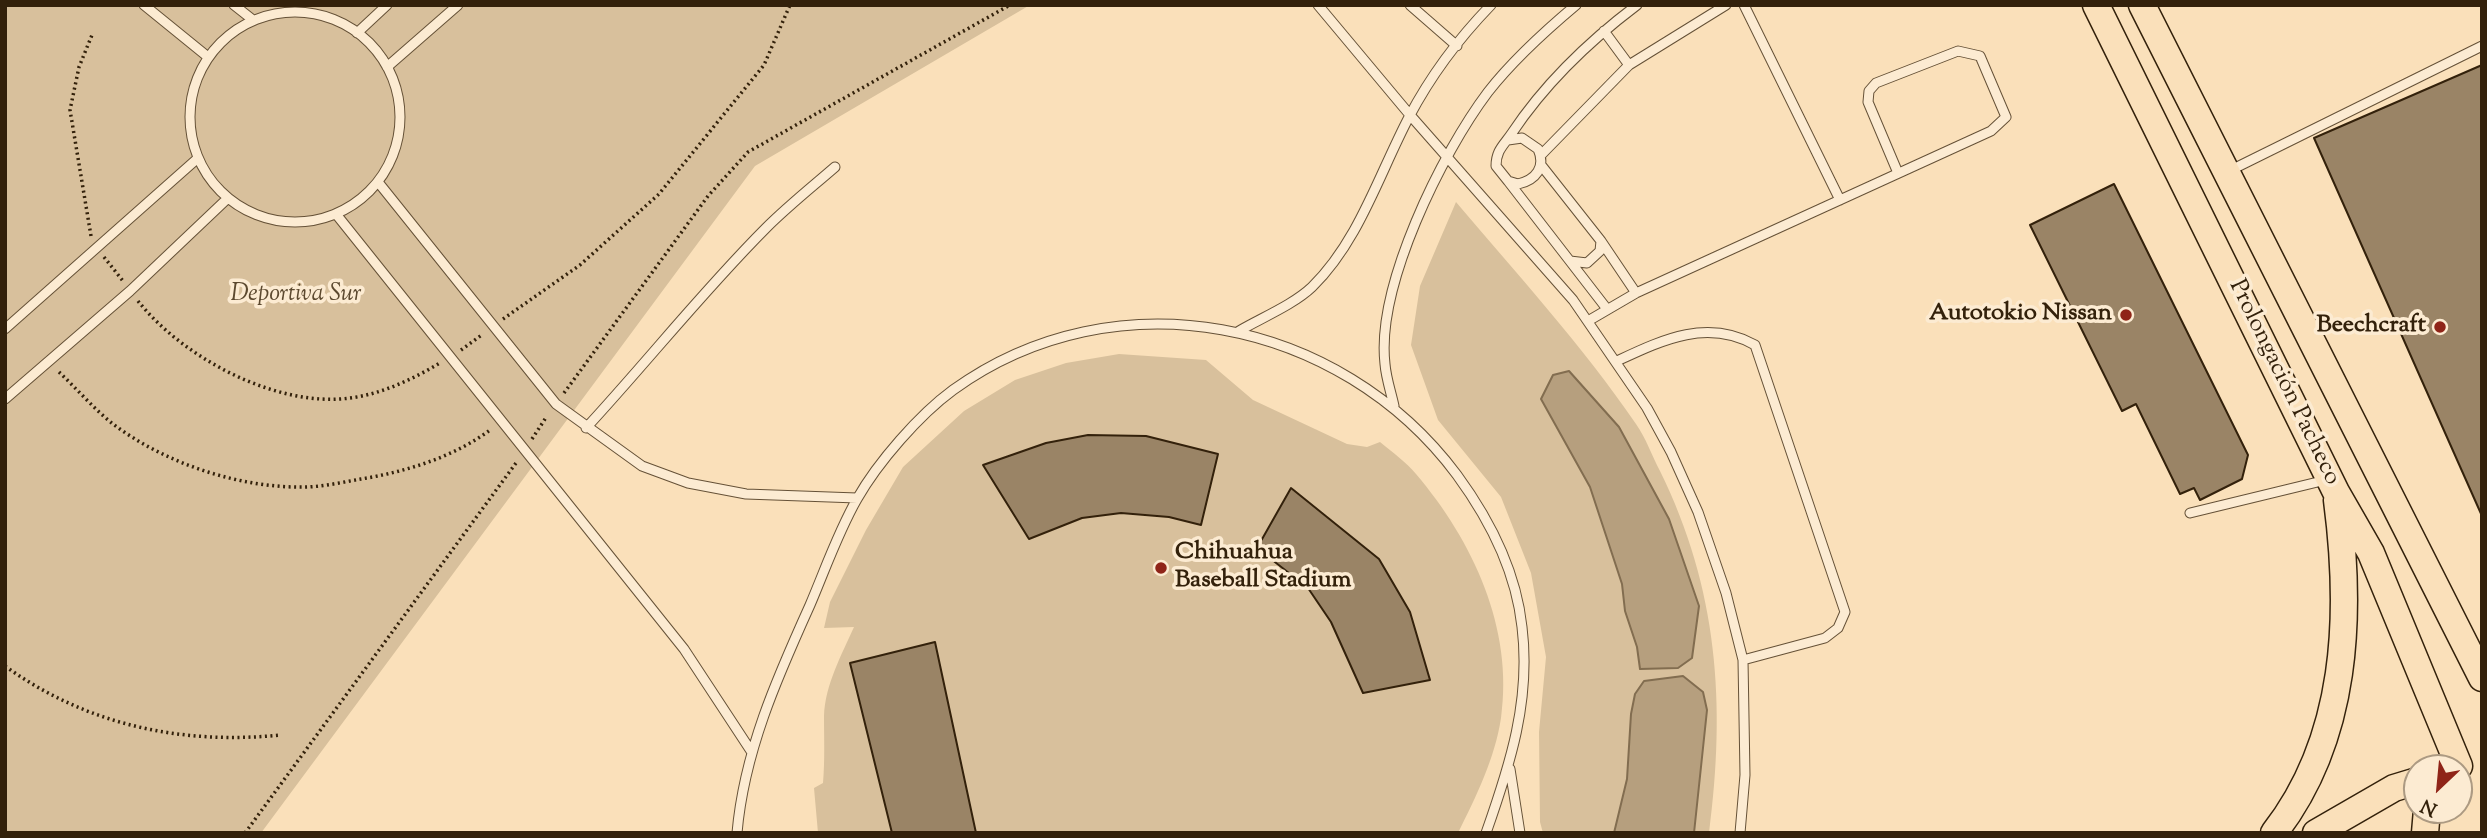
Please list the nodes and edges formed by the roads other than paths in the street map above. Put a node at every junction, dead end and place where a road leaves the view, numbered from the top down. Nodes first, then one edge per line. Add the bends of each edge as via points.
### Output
1 (144, 5) edge
2 (234, 5) edge
3 (387, 5) edge
4 (458, 5) edge
5 (1318, 5) edge
6 (1410, 5) edge
7 (1491, 5) edge
8 (1576, 5) edge
9 (1637, 5) edge
10 (1726, 5) edge
11 (1744, 5) edge
12 (2096, 5) edge
13 (2142, 5) edge
14 (253, 20) junction
15 (1604, 31) junction
16 (357, 33) junction
17 (1457, 46) junction
18 (2482, 46) edge
19 (208, 57) junction
20 (1629, 65) junction
21 (387, 67) junction
22 (1410, 115) junction
23 (1508, 139) junction
24 (1447, 156) junction
25 (198, 158) junction
26 (1541, 160) junction
27 (835, 167) dead end
28 (2227, 172) junction
29 (1898, 173) junction
30 (1508, 181) junction
31 (378, 182) junction
32 (228, 198) junction
33 (1840, 200) junction
34 (336, 214) junction
35 (1601, 241) junction
36 (1570, 261) junction
37 (1636, 293) junction
38 (1607, 309) junction
39 (1588, 321) junction
40 (5, 329) edge
41 (1239, 331) junction
42 (1617, 361) junction
43 (5, 399) edge
44 (1394, 406) junction
45 (586, 428) junction
46 (2334, 485) junction
47 (857, 498) junction
48 (2190, 513) dead end
49 (1743, 660) junction
50 (2482, 678) edge
51 (751, 751) junction
52 (2462, 754) edge
53 (1510, 766) junction
54 (2403, 785) edge
55 (737, 833) edge
56 (1486, 833) edge
57 (1520, 833) edge
58 (1740, 833) edge
59 (2274, 833) edge
60 (2316, 833) edge

1 - 19 lane
2 - 14 lane
3 - 16 lane
4 - 21 lane
5 - 22 lane
6 - 17 lane
7 - 17 lane
8 - 24 lane via 1488,91
9 - 15 lane
10 - 20 lane
11 - 33 lane
12 - 46 main road, Prolongación Pacheco
13 - 28 main road, Prolongación Pacheco
14 - 16 lane via 279,13 307,13 333,19
14 - 19 lane via 228,35
15 - 20 lane
15 - 23 lane via 1536,98
16 - 21 lane
17 - 22 lane
18 - 28 lane
19 - 25 lane via 190,106 190,132
20 - 26 lane
21 - 31 lane via 398,96 400,126 393,156
22 - 24 lane
22 - 41 lane via 1341,253 1310,289
23 - 26 lane via 1528,140
23 - 30 lane via 1496,155 1496,166
24 - 39 lane
24 - 44 lane via 1413,229 1386,324 1385,363
25 - 32 lane
25 - 40 lane
26 - 30 lane via 1528,181
26 - 35 lane
27 - 45 lane via 717,279
28 - 50 main road, Prolongación Pacheco
29 - 29 lane via 2001,125 2006,117 1980,57 1958,51 1876,83 1869,91 1868,103
29 - 33 lane
30 - 36 lane
31 - 34 lane via 359,201
31 - 45 lane via 555,404
32 - 34 lane via 258,216 298,223
32 - 43 lane
33 - 37 lane
34 - 51 lane via 684,649
35 - 36 lane via 1600,251 1587,263
35 - 37 lane
36 - 38 lane
37 - 38 lane
38 - 39 lane
39 - 42 lane
41 - 44 lane via 1290,347 1337,369
41 - 47 lane via 1129,325 1081,331 1037,344 996,362 951,391 908,431
42 - 49 lane via 1671,452 1698,512
42 - 49 lane via 1664,340 1705,330 1755,345 1845,612 1838,628 1825,638
44 - 53 lane via 1439,451 1468,490 1510,571 1522,625 1525,672
45 - 47 lane via 642,466 688,483 746,494
46 - 48 lane
46 - 52 main road, Prolongación Pacheco via 2371,553
46 - 59 main road via 2345,555 2338,693 2319,756 2302,793
47 - 51 lane via 779,673
49 - 58 lane via 1745,775
51 - 55 lane
53 - 56 lane
53 - 57 lane
54 - 60 main road

